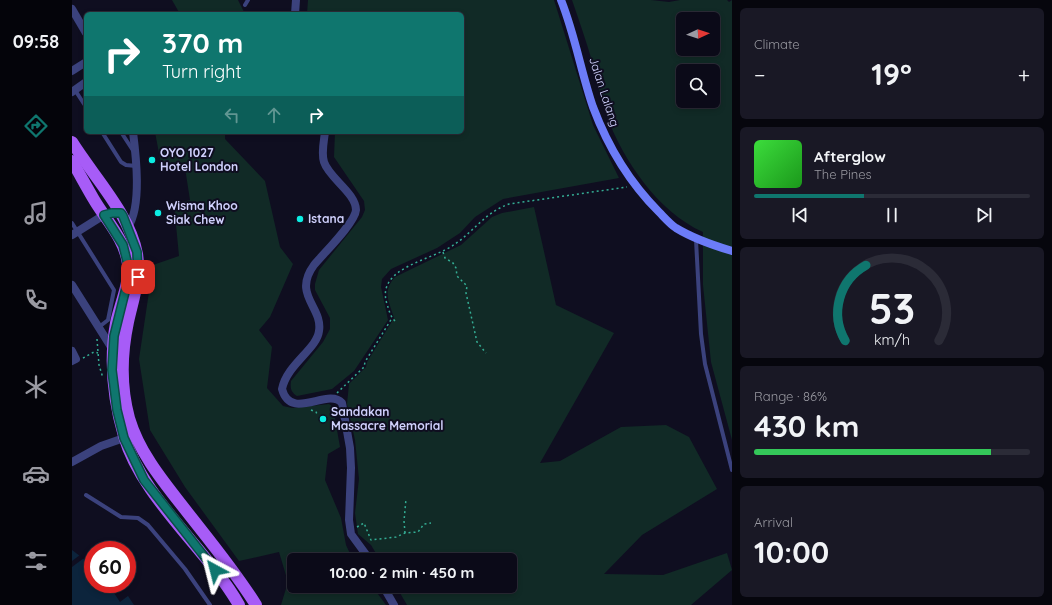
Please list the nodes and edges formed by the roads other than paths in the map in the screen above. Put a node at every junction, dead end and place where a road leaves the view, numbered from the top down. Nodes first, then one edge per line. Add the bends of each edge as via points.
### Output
1 (248, 0) edge
2 (296, 0) edge
3 (561, 0) edge
4 (244, 5) dead end
5 (72, 9) edge
6 (295, 12) edge
7 (84, 30) edge
8 (84, 63) edge
9 (72, 71) edge
10 (84, 84) edge
11 (74, 91) edge
12 (84, 104) edge
13 (103, 134) edge
14 (122, 134) edge
15 (133, 134) edge
16 (325, 134) edge
17 (72, 142) edge
18 (136, 155) junction
19 (72, 161) edge
20 (136, 166) junction
21 (121, 213) junction
22 (104, 215) junction
23 (72, 223) edge
24 (128, 226) junction
25 (75, 233) edge
26 (696, 240) junction
27 (732, 251) edge
28 (72, 284) edge
29 (99, 327) junction
30 (113, 350) junction
31 (124, 438) junction
32 (72, 462) edge
33 (732, 470) edge
34 (86, 495) dead end
35 (364, 553) edge
36 (387, 593) edge
37 (210, 605) edge
38 (239, 605) edge
39 (256, 605) edge
40 (394, 605) edge

1 - 4 lane
2 - 6 street
3 - 26 street, Jalan Lalang via 593,106 607,141 635,185 675,227
5 - 7 street
8 - 9 street
10 - 11 street
11 - 12 lane
13 - 20 lane via 121,162
14 - 18 lane
15 - 18 street
16 - 35 street via 324,161 354,203 355,212 340,235 313,266 308,277 306,293 320,323 319,332 285,378 282,389 288,399 297,403 335,398 342,403 350,448 350,531
17 - 21 main road
18 - 20 street
19 - 22 main road
20 - 24 street via 133,217
21 - 22 main road
21 - 24 main road
22 - 25 street
22 - 30 main road via 123,245 128,265 126,288 116,323
23 - 25 lane
24 - 39 main road via 139,267 122,355 122,387 129,420 154,469 227,562
25 - 29 lane via 114,290 108,320
26 - 27 street, Jalan Lalang
26 - 33 lane via 700,334 704,364
28 - 29 street
29 - 30 street
30 - 31 main road via 113,390
31 - 32 street via 101,446
31 - 38 main road via 144,480
34 - 37 lane via 116,515 138,518 148,525 185,569
36 - 40 street

